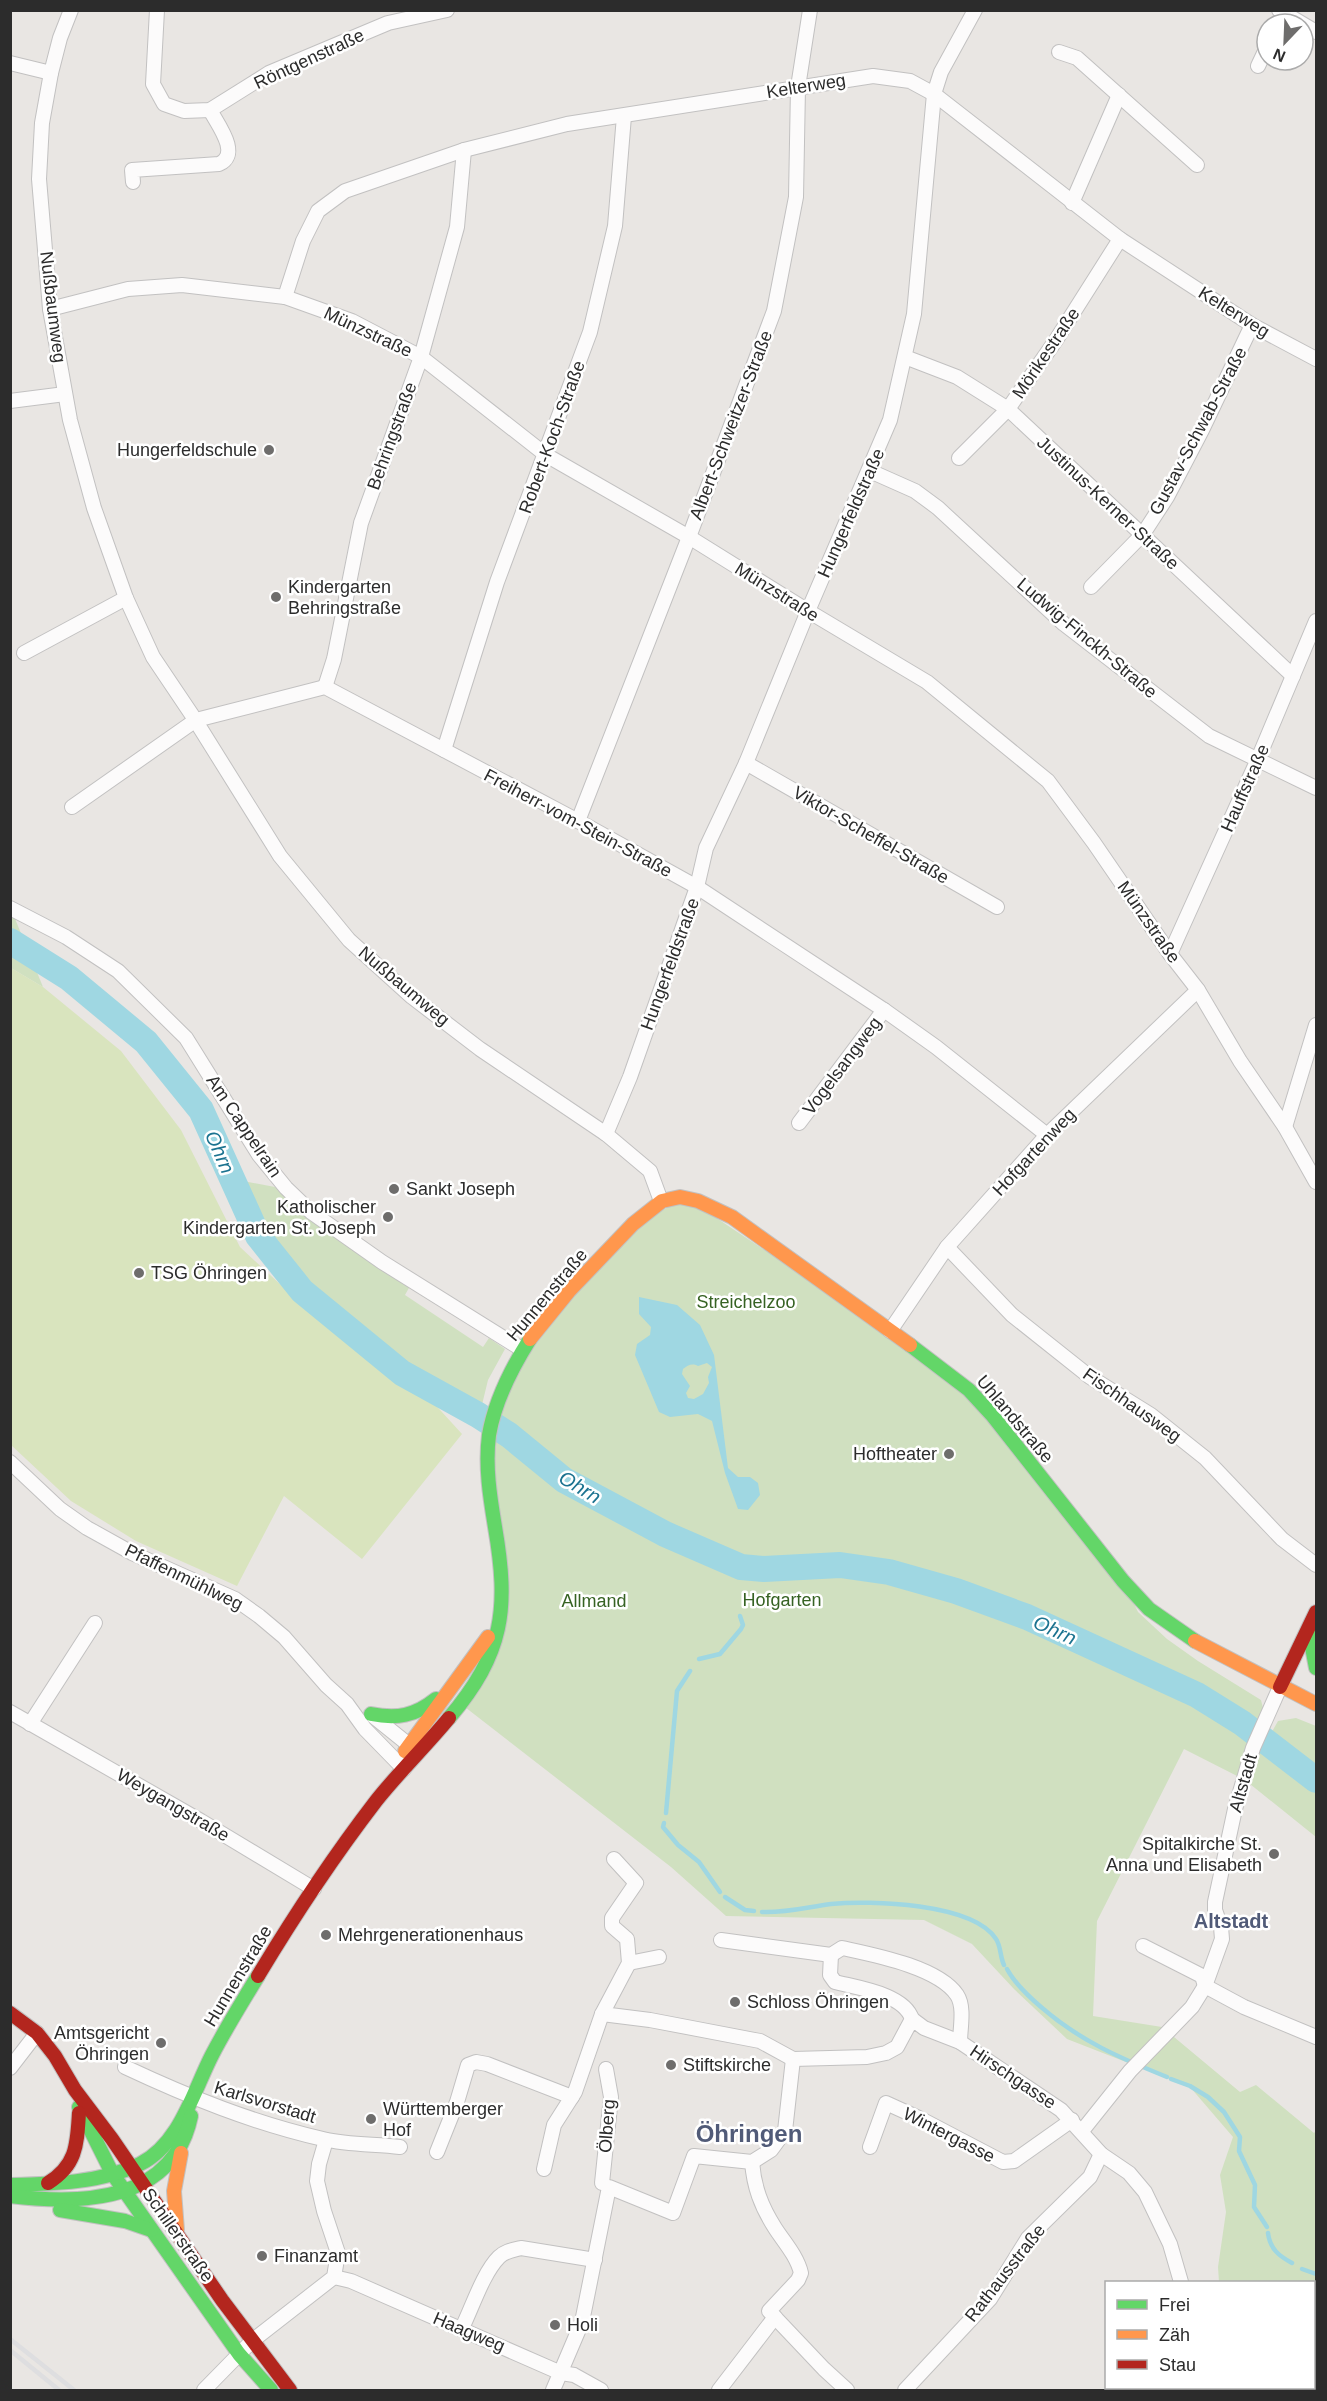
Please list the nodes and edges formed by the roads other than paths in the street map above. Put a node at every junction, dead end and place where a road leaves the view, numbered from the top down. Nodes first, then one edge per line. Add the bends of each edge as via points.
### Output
1 (71, 10) edge
2 (157, 10) edge
3 (447, 10) edge
4 (810, 10) edge
5 (975, 10) edge
6 (1059, 52) dead end
7 (10, 63) edge
8 (51, 73) junction
9 (798, 87) junction
10 (934, 94) junction
11 (1119, 95) junction
12 (210, 111) junction
13 (624, 116) junction
14 (464, 150) junction
15 (1197, 165) dead end
16 (133, 182) dead end
17 (1072, 203) junction
18 (1120, 239) junction
19 (285, 297) junction
20 (50, 309) junction
21 (1252, 325) junction
22 (421, 357) junction
23 (905, 357) junction
24 (1317, 359) edge
25 (65, 394) junction
26 (10, 401) edge
27 (1008, 409) junction
28 (546, 455) junction
29 (959, 458) dead end
30 (870, 471) junction
31 (1143, 534) junction
32 (689, 537) junction
33 (1091, 587) dead end
34 (126, 598) junction
35 (808, 611) junction
36 (1317, 621) edge
37 (24, 653) dead end
38 (1293, 676) junction
39 (326, 687) junction
40 (195, 720) junction
41 (444, 750) junction
42 (1258, 759) junction
43 (746, 763) junction
44 (1317, 788) edge
45 (72, 807) dead end
46 (578, 821) junction
47 (697, 887) junction
48 (997, 907) dead end
49 (10, 908) edge
50 (1170, 954) junction
51 (1198, 990) junction
52 (884, 1010) junction
53 (1317, 1025) edge
54 (800, 1123) dead end
55 (1285, 1127) junction
56 (606, 1134) junction
57 (1047, 1135) junction
58 (1317, 1182) edge
59 (661, 1201) junction
60 (946, 1247) junction
61 (890, 1330) junction
62 (523, 1350) junction
63 (10, 1462) edge
64 (1317, 1565) edge
65 (502, 1611) junction
66 (1316, 1614) edge
67 (95, 1623) dead end
68 (1317, 1668) edge
69 (460, 1677) junction
70 (1280, 1687) junction
71 (347, 1704) junction
72 (1317, 1704) edge
73 (10, 1712) edge
74 (371, 1714) junction
75 (30, 1724) junction
76 (414, 1749) junction
77 (400, 1765) junction
78 (614, 1859) dead end
79 (314, 1889) junction
80 (721, 1940) dead end
81 (1143, 1946) dead end
82 (831, 1955) junction
83 (659, 1957) dead end
84 (629, 1963) junction
85 (1205, 1986) junction
86 (10, 2013) edge
87 (602, 2014) junction
88 (912, 2019) junction
89 (37, 2033) junction
90 (1317, 2037) edge
91 (960, 2042) junction
92 (793, 2059) junction
93 (125, 2067) dead end
94 (10, 2068) edge
95 (606, 2069) dead end
96 (75, 2090) junction
97 (572, 2097) junction
98 (192, 2099) junction
99 (79, 2110) junction
100 (1072, 2120) junction
101 (1082, 2131) junction
102 (326, 2140) junction
103 (184, 2141) junction
104 (400, 2147) dead end
105 (870, 2147) dead end
106 (437, 2152) dead end
107 (1101, 2154) junction
108 (752, 2162) junction
109 (130, 2168) junction
110 (544, 2169) dead end
111 (112, 2173) junction
112 (48, 2183) junction
113 (10, 2185) edge
114 (143, 2185) junction
115 (605, 2185) junction
116 (125, 2192) junction
117 (10, 2198) edge
118 (151, 2230) junction
119 (179, 2238) junction
120 (595, 2260) junction
121 (334, 2277) junction
122 (1179, 2281) edge
123 (772, 2314) junction
124 (462, 2328) junction
125 (252, 2341) junction
126 (239, 2354) junction
127 (561, 2373) junction
128 (204, 2391) edge
129 (271, 2391) edge
130 (290, 2391) edge
131 (553, 2391) edge
132 (601, 2391) edge
133 (719, 2391) edge
134 (847, 2391) edge
135 (905, 2391) edge

1 - 8 street, Nußbaumweg
2 - 12 street via 153,84 164,104 184,111
3 - 12 street, Röntgenstraße via 388,23 269,73
4 - 9 street, Albert-Schweitzer-Straße
5 - 10 street, Hungerfeldstraße via 941,72
6 - 11 street via 1077,58
7 - 8 street
8 - 20 street, Nußbaumweg via 42,123 39,179
9 - 10 street, Kelterweg via 873,76 909,81
9 - 13 street, Kelterweg
9 - 32 street, Albert-Schweitzer-Straße via 796,197 774,311
10 - 17 street, Kelterweg
10 - 23 street, Hungerfeldstraße via 914,314
11 - 15 street
11 - 17 street
12 - 16 street via 229,149 226,161 132,171
13 - 14 street, Kelterweg via 567,124
13 - 28 street, Robert-Koch-Straße via 615,226 590,333
14 - 19 street, Kelterweg via 345,191 318,211 303,241
14 - 22 street, Behringstraße via 457,227
17 - 18 street, Kelterweg
18 - 21 street, Kelterweg
18 - 27 street, Mörikestraße
19 - 20 street, Münzstraße via 182,285 128,289
19 - 22 street, Münzstraße via 352,321
20 - 25 street, Nußbaumweg
21 - 24 street, Kelterweg
21 - 31 street, Gustav-Schwab-Straße via 1167,497
22 - 28 street, Münzstraße
22 - 39 street, Behringstraße via 363,515
23 - 27 street, Justinus-Kerner-Straße via 957,378
23 - 30 street, Hungerfeldstraße via 891,420
25 - 26 street
25 - 34 street, Nußbaumweg via 94,508
27 - 29 street, Mörikestraße
27 - 31 street, Justinus-Kerner-Straße
28 - 32 street, Münzstraße
28 - 41 street, Robert-Koch-Straße via 497,582
30 - 35 street, Hungerfeldstraße
30 - 42 street, Ludwig-Finckh-Straße via 915,491 938,508 1064,624 1106,657 1209,736
31 - 33 street, Gustav-Schwab-Straße
31 - 38 street, Justinus-Kerner-Straße
32 - 35 street, Münzstraße
32 - 46 street, Albert-Schweitzer-Straße
34 - 37 street
34 - 40 street, Nußbaumweg via 153,657
35 - 43 street, Hungerfeldstraße
35 - 50 street, Münzstraße via 927,682 1047,781 1095,843
36 - 38 street, Hauffstraße
38 - 42 street, Hauffstraße
39 - 40 street
39 - 41 street, Freiherr-vom-Stein-Straße
40 - 45 street
40 - 56 street, Nußbaumweg via 280,856 349,940 412,997 480,1049
41 - 46 street, Freiherr-vom-Stein-Straße
42 - 44 street, Ludwig-Finckh-Straße
42 - 50 street, Hauffstraße
43 - 47 street, Hungerfeldstraße via 706,848
43 - 48 street, Viktor-Scheffel-Straße
46 - 47 street, Freiherr-vom-Stein-Straße
47 - 52 street, Freiherr-vom-Stein-Straße
47 - 56 street, Hungerfeldstraße
49 - 62 street, Am Cappelrain via 66,937 118,971 186,1038 260,1155 311,1212 382,1262
50 - 51 street, Münzstraße
51 - 55 street, Münzstraße
51 - 57 street, Hofgartenweg
52 - 54 street, Vogelsangweg
52 - 57 street, Freiherr-vom-Stein-Straße
53 - 55 street
55 - 58 street, Münzstraße
56 - 59 street, Nußbaumweg via 650,1171
57 - 60 street, Hofgartenweg
59 - 61 main road, Uhlandstraße via 685,1197 732,1217
59 - 62 main road, Hunnenstraße via 570,1290
60 - 61 street, Hofgartenweg
60 - 64 street, Fischhausweg via 1012,1315 1090,1377 1151,1415 1205,1458 1282,1539
61 - 70 main road, Uhlandstraße via 969,1390 1149,1609 1206,1648
62 - 65 main road, Hunnenstraße via 496,1403 489,1438
63 - 71 street, Pfaffenmühlweg via 60,1509 87,1528 235,1599 284,1637
65 - 69 main road, Hunnenstraße
65 - 76 main road, Hunnenstraße via 496,1641 480,1677 452,1715
66 - 68 main road via 1311,1642
66 - 70 main road
67 - 75 street
69 - 74 main road via 421,1712 390,1718
69 - 76 main road, Hunnenstraße
70 - 72 main road, Uhlandstraße
70 - 85 street, Altstadt via 1253,1748 1235,1809 1215,1902 1222,1939
71 - 74 street, Pfaffenmühlweg
71 - 77 street, Pfaffenmühlweg via 364,1730
73 - 75 street, Weygangstraße
74 - 76 street, Pfaffenmühlweg
75 - 79 street, Weygangstraße
76 - 77 main road, Hunnenstraße
77 - 79 main road, Hunnenstraße
78 - 84 street via 636,1883 612,1918 612,1926 627,1940
79 - 98 main road, Hunnenstraße via 238,2009
80 - 82 street
81 - 85 street via 1202,1976
82 - 88 street, Hirschgasse via 830,1975 836,1982 894,1999 903,2004
82 - 91 street via 842,1948 879,1956 942,1981 958,1996 961,2005
83 - 84 street
84 - 87 street
85 - 90 street
85 - 101 street, Altstadt via 1192,2007
86 - 89 main road
87 - 92 street via 760,2040
87 - 97 street
88 - 91 street, Hirschgasse
88 - 92 street via 897,2047 886,2053
89 - 94 street
89 - 96 main road
91 - 100 street, Hirschgasse
92 - 108 street via 785,2132 771,2150
93 - 98 street, Karlsvorstadt
95 - 115 street, Ölberg via 611,2097
96 - 99 main road, Schillerstraße
96 - 109 main road
97 - 106 street via 487,2064 468,2065
97 - 110 street via 554,2125
98 - 102 street, Karlsvorstadt
98 - 103 main road
98 - 109 main road, Hunnenstraße via 174,2132 153,2156
99 - 111 main road, Schillerstraße
99 - 112 main road via 76,2151 70,2165
100 - 101 street, Hirschgasse
100 - 105 street, Wintergasse via 1014,2160 1003,2162 885,2103
101 - 107 street, Hirschgasse
102 - 104 street, Karlsvorstadt
102 - 121 street via 317,2181 339,2253
103 - 114 main road via 169,2165
103 - 119 main road via 172,2197
107 - 122 street, Hirschgasse via 1129,2173 1145,2192 1170,2244
107 - 135 street, Rathausstraße via 1090,2177 1028,2238 990,2299
108 - 115 street via 694,2156 673,2213
108 - 123 street via 754,2187 761,2205 801,2273
109 - 111 main road, Hunnenstraße
109 - 114 main road, Schillerstraße
111 - 112 main road, Hunnenstraße
111 - 116 main road, Schillerstraße
112 - 113 main road, Hunnenstraße
114 - 116 main road
114 - 119 main road, Schillerstraße
115 - 120 street, Ölberg
116 - 117 main road via 82,2200
116 - 118 main road, Schillerstraße
117 - 118 main road via 125,2221
118 - 126 main road, Schillerstraße
119 - 125 main road, Schillerstraße
120 - 124 street via 521,2248 510,2250 499,2256
120 - 127 street, Ölberg via 582,2322
121 - 124 street, Haagweg
121 - 125 street
123 - 133 street
123 - 134 street
124 - 127 street, Haagweg
125 - 126 street
125 - 130 main road, Schillerstraße
126 - 128 street
126 - 129 main road, Schillerstraße
127 - 131 street, Ölberg
127 - 132 street, Haagweg via 573,2375

